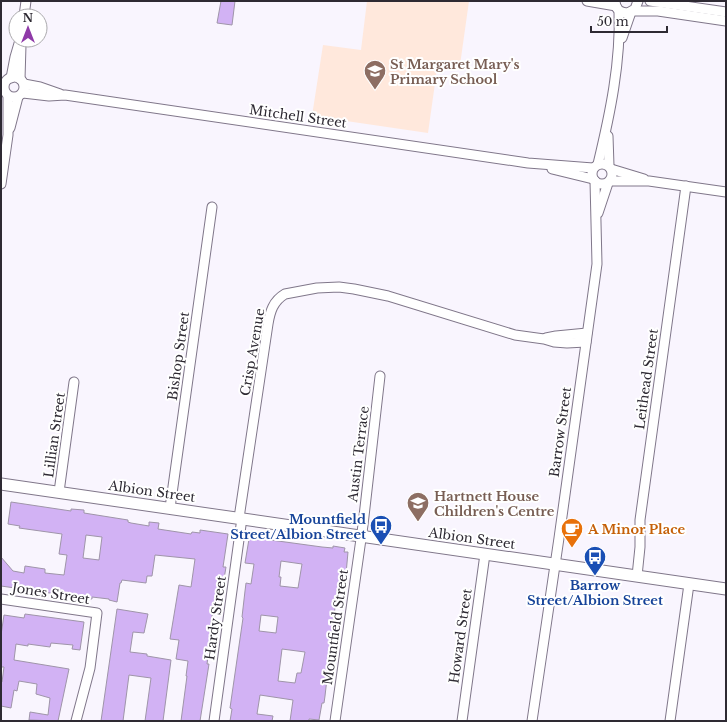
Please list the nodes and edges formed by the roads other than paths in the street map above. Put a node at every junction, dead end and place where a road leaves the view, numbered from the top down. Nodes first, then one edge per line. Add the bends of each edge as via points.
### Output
1 (587, 1) edge
2 (638, 1) edge
3 (650, 1) edge
4 (617, 6) edge
5 (632, 12) junction
6 (726, 12) edge
7 (726, 21) edge
8 (620, 43) junction
9 (18, 48) edge
10 (12, 87) edge
11 (608, 126) junction
12 (528, 163) junction
13 (596, 166) junction
14 (610, 167) junction
15 (594, 180) junction
16 (649, 181) junction
17 (609, 182) junction
18 (1, 184) edge
19 (686, 186) junction
20 (726, 192) edge
21 (212, 207) dead end
22 (596, 218) junction
23 (587, 337) junction
24 (380, 376) dead end
25 (74, 382) dead end
26 (1, 484) edge
27 (59, 492) junction
28 (170, 508) junction
29 (241, 518) junction
30 (361, 536) junction
31 (485, 554) junction
32 (556, 559) junction
33 (637, 576) junction
34 (689, 584) junction
35 (726, 589) edge
36 (1, 599) edge
37 (76, 721) edge
38 (214, 721) edge
39 (335, 721) edge
40 (462, 721) edge
41 (532, 721) edge
42 (670, 721) edge

1 - 4 street
2 - 5 street
3 - 6 street
4 - 5 street via 625,13
4 - 8 street
5 - 7 street via 658,11
5 - 8 street
8 - 11 street
9 - 10 street
10 - 12 street, Mitchell Street via 49,96 65,95
10 - 18 street
11 - 13 street
11 - 14 street
12 - 13 street, Mitchell Street
12 - 15 street, Mitchell Street
13 - 14 street via 604,163
13 - 15 street via 592,173
14 - 16 street
14 - 17 street via 613,175
15 - 17 street via 603,184
15 - 22 street, Barrow Street
16 - 17 street
16 - 19 street
17 - 22 street, Barrow Street
19 - 20 street
19 - 33 street, Leithead Street via 640,520
21 - 28 street, Bishop Street
22 - 23 street, Barrow Street via 597,264
23 - 29 street, Crisp Avenue via 529,338 354,288 317,288 280,297 270,312
23 - 32 street, Barrow Street
24 - 30 street, Austin Terrace
25 - 27 street, Lillian Street
26 - 27 street, Albion Street
27 - 28 street, Albion Street
28 - 29 street, Albion Street
29 - 30 street, Albion Street
29 - 38 street, Hardy Street
30 - 31 street, Albion Street
30 - 39 street, Mountfield Street
31 - 32 street, Albion Street
31 - 40 street, Howard Street
32 - 33 street, Albion Street
32 - 41 street, Barrow Street
33 - 34 street, Albion Street
34 - 35 street, Albion Street
34 - 42 street
36 - 37 street, Jones Street via 97,613 91,662

